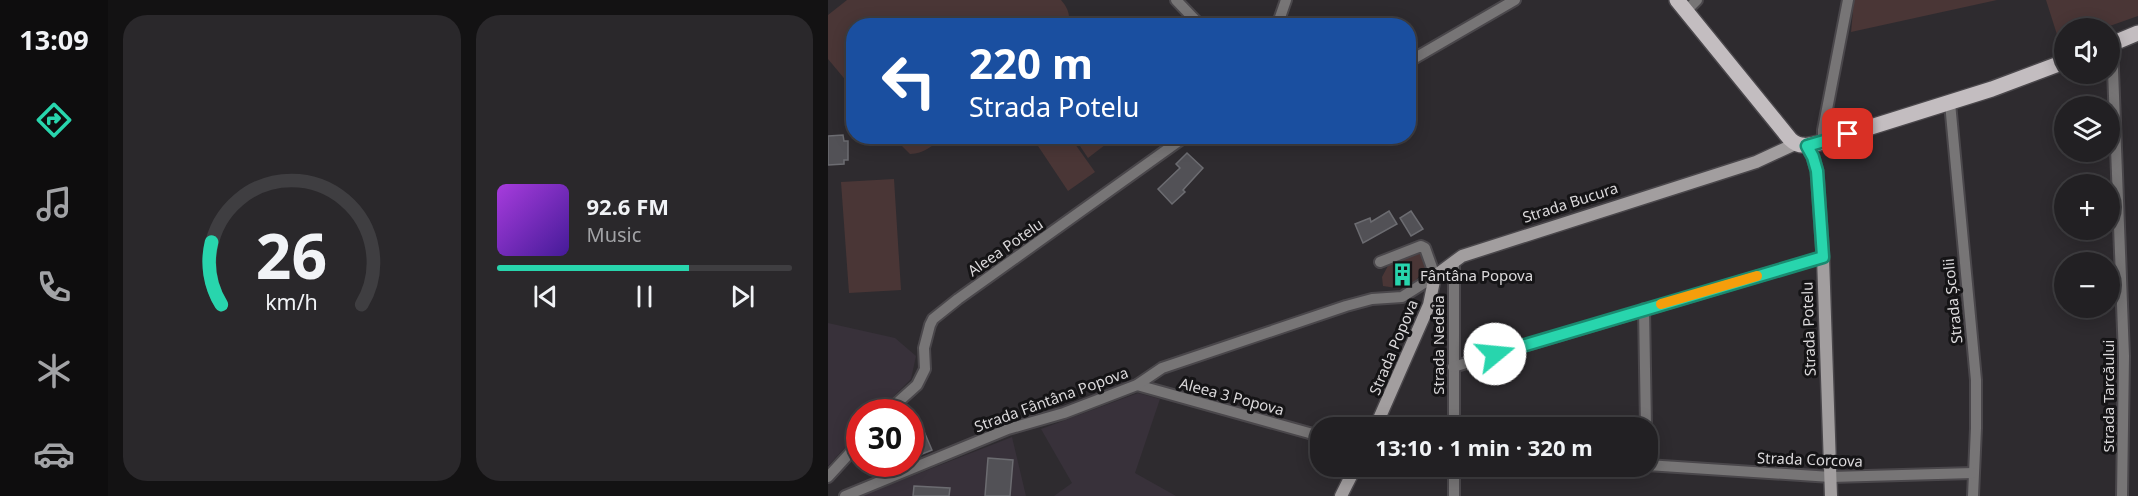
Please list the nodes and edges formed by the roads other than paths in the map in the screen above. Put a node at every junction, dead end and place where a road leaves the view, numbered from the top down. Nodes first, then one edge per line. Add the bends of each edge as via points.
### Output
1 (1176, 0) edge
2 (1286, 0) edge
3 (1515, 0) edge
4 (1697, 0) edge
5 (1848, 0) edge
6 (1681, 5) edge
7 (1193, 18) edge
8 (1280, 18) edge
9 (2138, 33) edge
10 (2120, 41) edge
11 (1416, 57) edge
12 (2054, 67) edge
13 (2112, 84) edge
14 (1950, 103) junction
15 (1823, 142) junction
16 (1175, 144) edge
17 (1801, 145) junction
18 (1823, 257) junction
19 (1380, 262) dead end
20 (1454, 262) junction
21 (1435, 276) junction
22 (1644, 309) junction
23 (1453, 367) junction
24 (1137, 385) junction
25 (901, 399) edge
26 (1380, 417) edge
27 (1454, 417) edge
28 (1646, 417) edge
29 (1310, 433) edge
30 (846, 457) edge
31 (1658, 466) edge
32 (1973, 473) junction
33 (828, 477) edge
34 (1350, 477) edge
35 (1454, 477) edge
36 (1831, 477) junction
37 (845, 496) edge
38 (1341, 496) edge
39 (1454, 496) edge
40 (1831, 496) edge
41 (1973, 496) edge
42 (2122, 496) edge

1 - 7 street
2 - 8 street
3 - 11 street
4 - 6 street
5 - 15 street
6 - 17 main road, Strada Potelu
9 - 10 main road
12 - 14 main road, Strada Bucura
13 - 42 street, Strada Tarcăului via 2124,356
14 - 15 main road, Strada Bucura
14 - 32 street, Strada Școlii via 1976,380
15 - 17 main road, Strada Bucura
16 - 25 street, Aleea Potelu via 958,298 933,320 926,336 924,369 917,385
17 - 18 street, Strada Potelu via 1813,157 1817,171
17 - 20 street, Strada Bucura via 1462,256
18 - 22 street
18 - 36 street, Strada Potelu
19 - 21 street via 1421,246
20 - 21 street, Strada Bucura
20 - 23 street, Strada Nedeia
21 - 24 street, Strada Fântâna Popova via 1401,297 1372,298 1346,306 1162,368
21 - 26 street, Strada Popova via 1429,305
22 - 23 street
22 - 28 street
23 - 27 street, Strada Nedeia
24 - 29 street, Aleea 3 Popova
24 - 37 street, Strada Fântâna Popova via 1008,429
30 - 33 street
31 - 36 street, Strada Corcova
32 - 36 street, Strada Corcova
32 - 41 street, Strada Școlii
34 - 38 street
35 - 39 street
36 - 40 street, Strada Potelu

